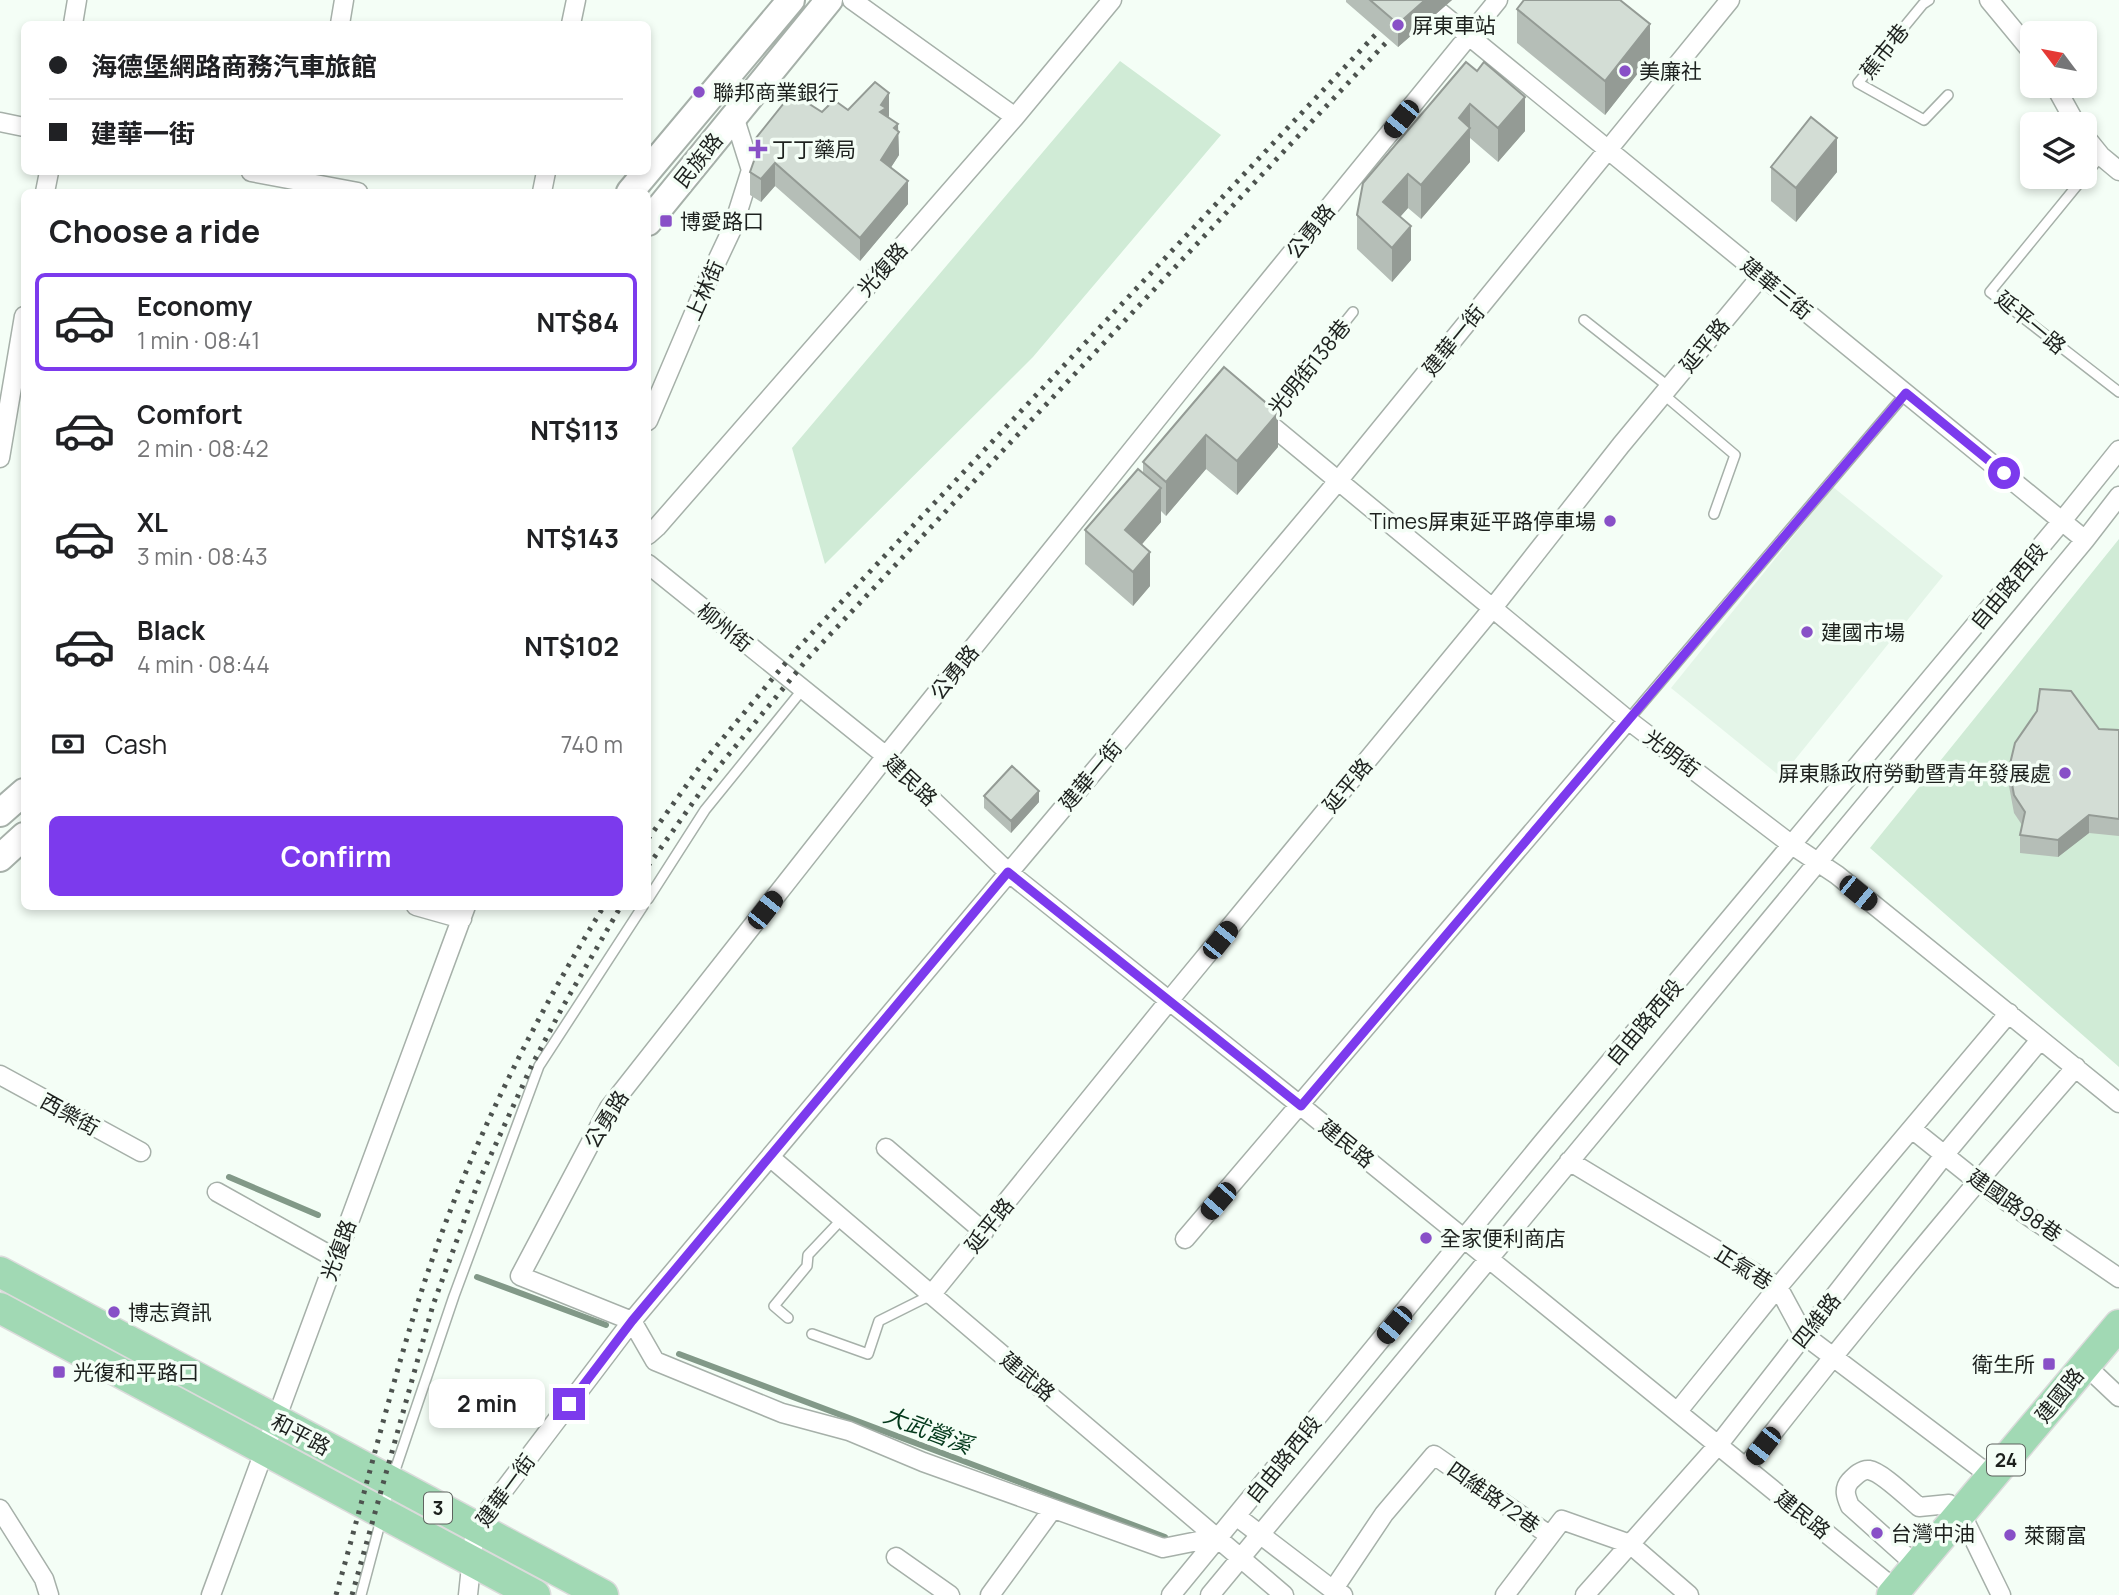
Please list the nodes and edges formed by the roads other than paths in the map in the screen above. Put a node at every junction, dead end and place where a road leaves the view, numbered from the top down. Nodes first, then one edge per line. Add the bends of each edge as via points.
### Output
1 (77, 0) edge
2 (344, 0) edge
3 (576, 0) edge
4 (791, 0) edge
5 (829, 0) edge
6 (852, 0) edge
7 (1112, 0) edge
8 (1425, 0) edge
9 (1499, 0) edge
10 (1730, 0) edge
11 (1929, 0) edge
12 (1989, 0) edge
13 (74, 21) edge
14 (340, 21) edge
15 (572, 21) edge
16 (1468, 36) junction
17 (2020, 37) edge
18 (1948, 95) dead end
19 (734, 116) junction
20 (1015, 117) junction
21 (0, 122) edge
22 (21, 126) edge
23 (1608, 150) junction
24 (2097, 151) edge
25 (2101, 156) junction
26 (2097, 161) edge
27 (651, 167) edge
28 (2119, 171) edge
29 (268, 175) edge
30 (644, 175) edge
31 (315, 183) edge
32 (344, 189) edge
33 (633, 189) edge
34 (2074, 189) edge
35 (651, 218) edge
36 (1762, 275) junction
37 (1353, 312) dead end
38 (1584, 320) dead end
39 (21, 332) edge
40 (1666, 391) junction
41 (2119, 392) edge
42 (1906, 393) junction
43 (1247, 406) edge
44 (651, 414) edge
45 (1266, 422) junction
46 (3, 426) edge
47 (21, 429) edge
48 (2119, 450) edge
49 (0, 458) edge
50 (1338, 481) junction
51 (2119, 496) edge
52 (1714, 514) dead end
53 (2062, 521) junction
54 (651, 532) edge
55 (2085, 540) junction
56 (651, 566) edge
57 (1492, 609) junction
58 (803, 689) junction
59 (1628, 720) junction
60 (887, 756) junction
61 (21, 795) edge
62 (0, 813) edge
63 (21, 839) edge
64 (1792, 845) junction
65 (0, 858) edge
66 (1817, 862) junction
67 (1008, 872) junction
68 (651, 894) edge
69 (443, 910) edge
70 (640, 910) edge
71 (464, 913) edge
72 (1168, 1002) junction
73 (2009, 1013) junction
74 (2040, 1040) junction
75 (2076, 1067) junction
76 (0, 1075) edge
77 (2119, 1103) edge
78 (1301, 1106) junction
79 (1912, 1129) junction
80 (886, 1148) dead end
81 (141, 1152) dead end
82 (1946, 1153) junction
83 (771, 1158) junction
84 (1569, 1161) junction
85 (1977, 1181) junction
86 (217, 1192) dead end
87 (842, 1219) junction
88 (984, 1232) junction
89 (1185, 1240) dead end
90 (1464, 1240) junction
91 (335, 1258) junction
92 (1487, 1259) junction
93 (0, 1272) edge
94 (2119, 1278) edge
95 (1778, 1287) junction
96 (932, 1295) junction
97 (0, 1308) edge
98 (788, 1318) dead end
99 (632, 1321) junction
100 (2119, 1325) edge
101 (812, 1334) dead end
102 (1804, 1335) junction
103 (1831, 1358) junction
104 (2084, 1364) junction
105 (2119, 1397) edge
106 (1678, 1411) junction
107 (275, 1419) junction
108 (1719, 1444) junction
109 (264, 1451) junction
110 (1746, 1467) junction
111 (1992, 1477) junction
112 (391, 1482) junction
113 (0, 1509) edge
114 (1052, 1510) junction
115 (383, 1514) junction
116 (1962, 1515) junction
117 (1236, 1516) junction
118 (475, 1528) junction
119 (1259, 1534) junction
120 (1549, 1535) junction
121 (1217, 1537) junction
122 (1630, 1544) junction
123 (896, 1557) dead end
124 (1239, 1558) junction
125 (471, 1561) junction
126 (1917, 1566) junction
127 (43, 1590) edge
128 (1338, 1592) edge
129 (1894, 1593) edge
130 (211, 1595) edge
131 (360, 1595) edge
132 (468, 1595) edge
133 (535, 1595) edge
134 (603, 1595) edge
135 (950, 1595) edge
136 (990, 1595) edge
137 (1171, 1595) edge
138 (1210, 1595) edge
139 (1284, 1595) edge
140 (1505, 1595) edge
141 (1585, 1595) edge
142 (1689, 1595) edge
143 (2001, 1595) edge

1 - 13 street
2 - 14 street
3 - 15 street
4 - 27 street, 民族路
5 - 19 street, 民族路
6 - 20 street
7 - 20 street, 光復路
8 - 16 street, 建華三街
9 - 16 street, 公勇路
10 - 23 street, 建華一街
11 - 18 lane, 蕉市巷 via 1858,83 1924,120
12 - 17 street
16 - 23 street, 建華三街
16 - 60 street, 公勇路 via 1203,372
19 - 35 street, 民族路
19 - 44 street, 上林街 via 751,170 733,227
20 - 54 street, 光復路
21 - 22 street
23 - 36 street, 建華三街
23 - 50 street, 建華一街
24 - 25 street
25 - 26 lane, 延平一路
25 - 28 street
29 - 31 street
30 - 33 street, 民族路
31 - 32 street
34 - 41 lane, 延平一路 via 1990,292
36 - 40 street, 延平路
36 - 42 street, 建華三街
37 - 45 lane, 光明街138巷
38 - 40 lane
39 - 46 street
40 - 52 lane via 1735,455
40 - 57 street, 延平路
42 - 53 street, 建華三街
42 - 59 lane
43 - 45 street, 光明街
45 - 50 street, 光明街
46 - 47 street
46 - 49 street
48 - 53 street, 自由路西段
50 - 57 street, 光明街
50 - 67 street, 建華一街
51 - 55 street, 自由路西段
53 - 55 street, 建華三街
53 - 64 street, 自由路西段
55 - 66 street, 自由路西段
56 - 58 street, 柳州街
57 - 59 street, 光明街
57 - 72 street, 延平路
58 - 60 street, 建民路
58 - 68 lane via 705,810
59 - 64 street, 光明街
59 - 78 street
60 - 67 street, 建民路
60 - 99 street, 公勇路 via 609,1108 520,1276
61 - 62 street
63 - 65 street
64 - 66 street, 光明街
64 - 90 street, 自由路西段
66 - 73 street, 光明街
66 - 84 street, 自由路西段
67 - 72 street, 建民路
67 - 83 street, 建華一街
69 - 71 street
70 - 112 lane via 539,1066
71 - 91 street, 光復路
72 - 78 street, 建民路
72 - 88 street, 延平路
73 - 74 street, 光明街
73 - 79 street
74 - 75 street, 光明街
74 - 82 street, 四維路
75 - 77 street, 光明街
75 - 85 street, 四維路
76 - 81 street, 西樂街
78 - 89 street
78 - 90 street, 建民路
79 - 82 street, 建國路98巷
79 - 95 street
80 - 88 street
82 - 85 street, 建國路98巷
82 - 102 street, 四維路
83 - 87 street, 建武路
83 - 99 street, 建華一街
84 - 92 street, 自由路西段
84 - 95 street, 正氣巷
85 - 94 street, 建國路98巷
85 - 103 street, 四維路
86 - 91 street
87 - 96 street, 建武路
87 - 98 lane via 808,1255 807,1266 774,1306
88 - 96 street, 延平路
90 - 92 street, 建民路
90 - 117 street, 自由路西段
91 - 107 street, 光復路
92 - 106 street, 建民路
92 - 119 street, 自由路西段
93 - 107 main road, 和平路 / 3
95 - 102 street, 正氣巷
95 - 106 street
96 - 101 lane via 879,1321 867,1354
96 - 121 street, 建武路
97 - 109 main road, 和平路 / 3
99 - 114 street via 655,1361 782,1413 849,1431
99 - 118 street, 建華一街
100 - 104 main road, 建國路 / 24
102 - 103 street, 正氣巷
102 - 108 street, 四維路
103 - 110 street, 四維路
103 - 111 street, 正氣巷
104 - 105 street
104 - 111 main road, 建國路 / 24
106 - 108 street, 建民路
107 - 109 street, 光復路
107 - 112 main road, 和平路 / 3
108 - 110 street, 建民路
108 - 122 street, 四維路
109 - 115 main road, 和平路 / 3
109 - 130 street, 光復路
110 - 129 street, 建民路
111 - 116 main road, 建國路 / 24
112 - 115 lane
112 - 118 main road, 和平路 / 3
113 - 127 street
114 - 121 street via 1163,1548
114 - 136 street
115 - 125 main road, 和平路 / 3
115 - 131 lane
116 - 126 main road, 建國路 / 24
116 - 126 street via 1949,1504 1919,1507 1869,1470 1847,1484 1850,1506
116 - 143 street
117 - 119 street
117 - 121 street, 自由路西段
118 - 125 street, 建華一街
118 - 134 main road, 和平路 / 3
119 - 124 street, 自由路西段
119 - 128 street
120 - 122 street, 四維路72巷 via 1562,1520
120 - 128 street, 四維路72巷 via 1434,1455 1384,1514
120 - 140 street
121 - 124 street, 建武路
121 - 137 street, 自由路西段
122 - 141 street, 四維路
122 - 142 street
123 - 135 street
124 - 138 street, 自由路西段
124 - 139 street, 建武路
125 - 132 street, 建華一街
125 - 133 main road, 和平路 / 3
126 - 129 main road, 建國路 / 24

